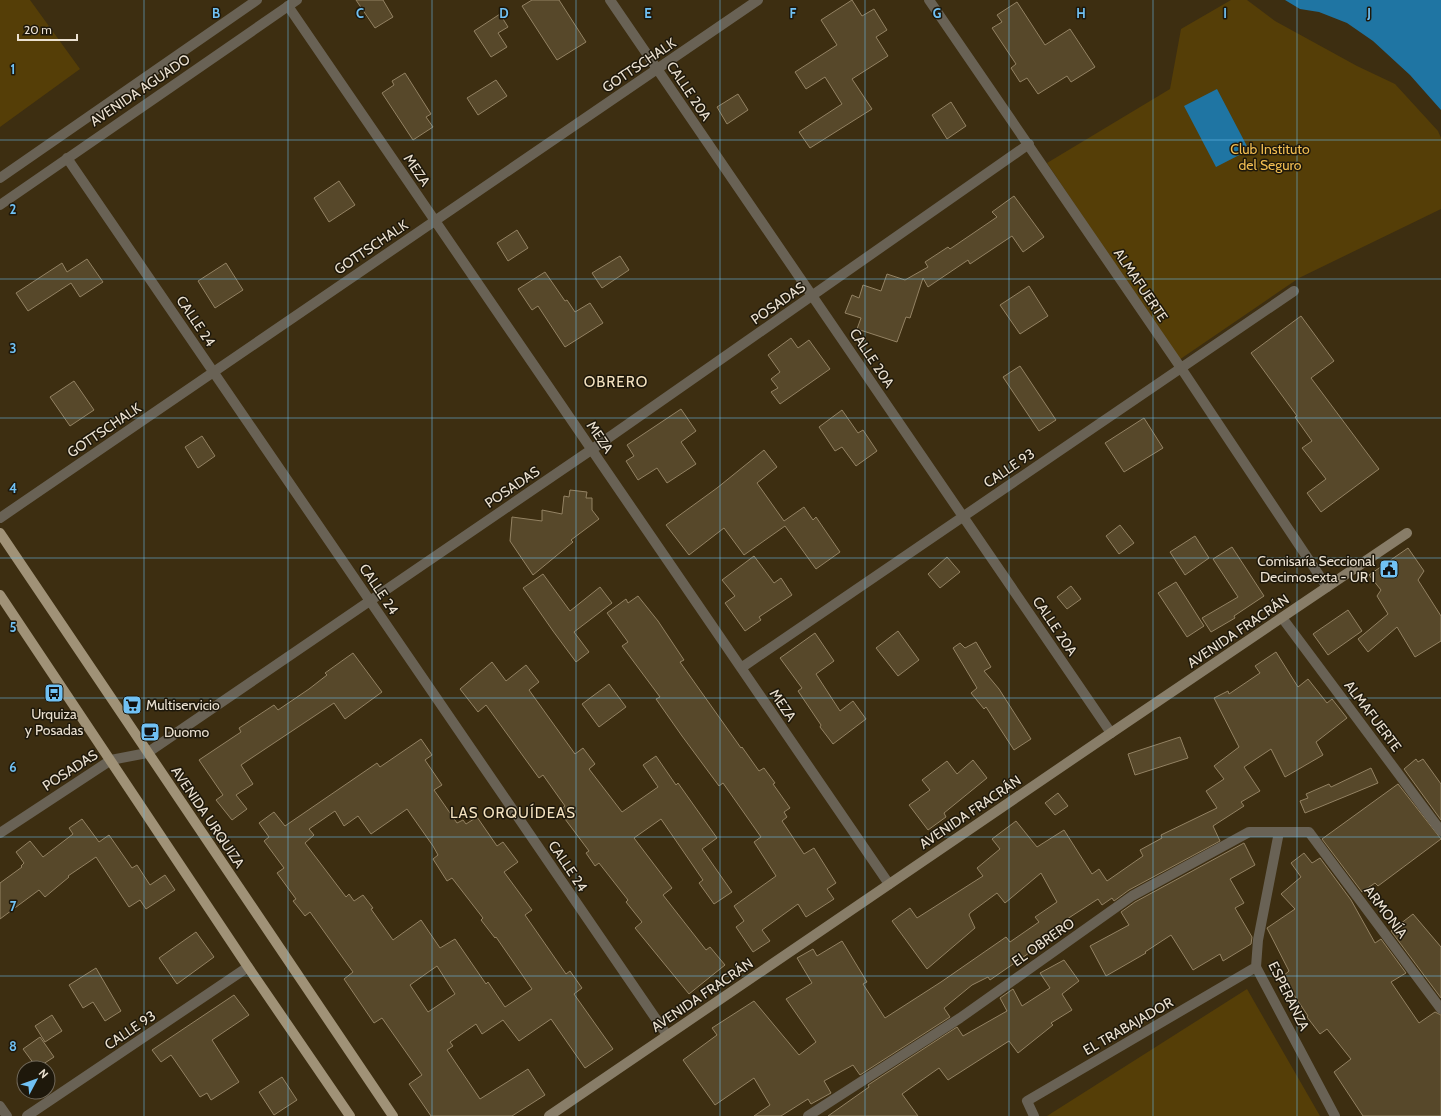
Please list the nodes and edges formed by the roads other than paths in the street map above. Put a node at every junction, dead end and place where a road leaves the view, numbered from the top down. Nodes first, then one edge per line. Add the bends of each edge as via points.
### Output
1 (257, 0) edge
2 (297, 0) edge
3 (610, 0) edge
4 (758, 0) edge
5 (929, 0) edge
6 (288, 6) junction
7 (657, 69) junction
8 (1029, 144) junction
9 (67, 158) junction
10 (0, 178) edge
11 (0, 205) edge
12 (435, 221) junction
13 (1294, 291) dead end
14 (812, 296) junction
15 (1181, 368) junction
16 (214, 372) junction
17 (591, 450) junction
18 (963, 516) junction
19 (0, 518) edge
20 (0, 533) edge
21 (1408, 533) dead end
22 (1327, 587) junction
23 (0, 595) edge
24 (370, 601) junction
25 (1283, 619) junction
26 (741, 668) junction
27 (1111, 733) junction
28 (147, 753) junction
29 (111, 760) junction
30 (1441, 831) edge
31 (1279, 832) junction
32 (1310, 832) joint
33 (0, 833) edge
34 (889, 884) junction
35 (248, 967) junction
36 (1256, 967) junction
37 (1441, 1009) edge
38 (667, 1035) junction
39 (0, 1106) edge
40 (7, 1116) edge
41 (27, 1116) edge
42 (350, 1116) edge
43 (393, 1116) edge
44 (549, 1116) edge
45 (808, 1116) edge
46 (1034, 1116) edge
47 (1335, 1116) edge

1 - 10 street, AVENIDA AGUADO
2 - 6 street, AVENIDA AGUADO
3 - 7 street, CALLE 20A
4 - 7 street, GOTTSCHALK
5 - 8 street, ALMAFUERTE
6 - 9 street, AVENIDA AGUADO
6 - 12 street, MEZA
7 - 12 street, GOTTSCHALK
7 - 14 street, CALLE 20A
8 - 14 street, POSADAS
8 - 15 street, ALMAFUERTE
9 - 11 street, AVENIDA AGUADO
9 - 16 street, CALLE 24
12 - 16 street, GOTTSCHALK
12 - 17 street, MEZA
13 - 15 street, CALLE 93
14 - 17 street, POSADAS
14 - 18 street, CALLE 20A
15 - 18 street, CALLE 93
15 - 22 street, ALMAFUERTE
16 - 19 street, GOTTSCHALK
16 - 24 street, CALLE 24
17 - 24 street, POSADAS
17 - 26 street, MEZA
18 - 26 street, CALLE 93
18 - 27 street, CALLE 20A
20 - 28 main road, AVENIDA URQUIZA
21 - 22 main road, AVENIDA FRACRÁN
22 - 25 main road, AVENIDA FRACRÁN
23 - 29 main road
24 - 28 street, POSADAS
24 - 38 street, CALLE 24
25 - 27 main road, AVENIDA FRACRÁN
25 - 30 street, ALMAFUERTE
26 - 34 street, MEZA
27 - 34 main road, AVENIDA FRACRÁN
28 - 29 street, POSADAS
28 - 43 main road, AVENIDA URQUIZA
29 - 33 street, POSADAS
29 - 35 main road
31 - 32 street, EL OBRERO
31 - 36 street, ESPERANZA via 1258,940
31 - 45 street, EL OBRERO via 1249,832 1132,896 960,1018
32 - 37 street, ARMONÍA
34 - 38 main road, AVENIDA FRACRÁN
35 - 41 street, CALLE 93
35 - 42 main road
36 - 46 street, EL TRABAJADOR via 1027,1101
36 - 47 street, ESPERANZA
38 - 44 main road, AVENIDA FRACRÁN
39 - 40 street

